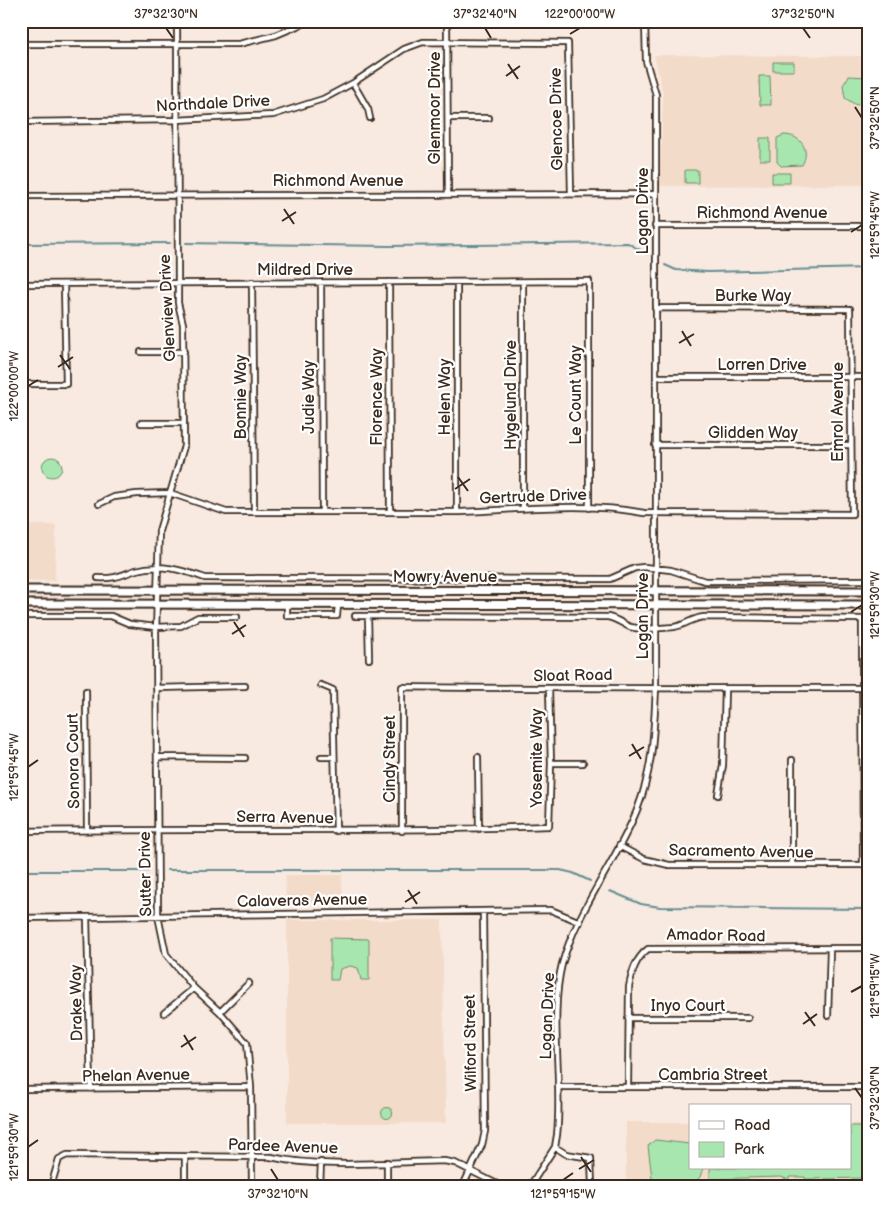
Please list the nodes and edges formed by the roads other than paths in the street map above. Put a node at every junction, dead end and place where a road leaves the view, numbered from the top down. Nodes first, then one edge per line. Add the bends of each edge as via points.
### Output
1 (177, 21) edge
2 (309, 21) edge
3 (447, 21) edge
4 (645, 21) edge
5 (447, 41) junction
6 (178, 43) junction
7 (568, 43) joint
8 (21, 44) edge
9 (353, 83) junction
10 (370, 118) dead end
11 (448, 118) junction
12 (489, 118) dead end
13 (176, 120) junction
14 (21, 122) edge
15 (176, 194) junction
16 (448, 194) junction
17 (571, 194) junction
18 (655, 194) junction
19 (21, 196) edge
20 (655, 226) junction
21 (868, 226) edge
22 (178, 282) junction
23 (252, 282) junction
24 (321, 282) junction
25 (389, 282) junction
26 (457, 282) junction
27 (523, 282) junction
28 (588, 282) joint
29 (21, 284) edge
30 (64, 284) junction
31 (655, 308) junction
32 (850, 310) joint
33 (141, 352) dead end
34 (184, 352) junction
35 (656, 376) junction
36 (868, 377) edge
37 (851, 378) junction
38 (21, 384) edge
39 (140, 423) dead end
40 (184, 423) junction
41 (655, 445) junction
42 (851, 445) junction
43 (170, 493) junction
44 (99, 504) dead end
45 (589, 508) junction
46 (523, 509) junction
47 (390, 511) junction
48 (254, 512) junction
49 (322, 512) junction
50 (457, 512) junction
51 (656, 512) junction
52 (852, 514) joint
53 (159, 567) junction
54 (655, 568) junction
55 (98, 578) dead end
56 (868, 580) edge
57 (21, 590) edge
58 (157, 590) junction
59 (655, 591) junction
60 (868, 591) edge
61 (21, 604) edge
62 (156, 605) junction
63 (287, 605) junction
64 (338, 605) junction
65 (655, 605) junction
66 (868, 605) edge
67 (21, 616) edge
68 (237, 616) dead end
69 (355, 616) dead end
70 (368, 616) junction
71 (655, 627) junction
72 (156, 628) junction
73 (369, 659) dead end
74 (321, 685) dead end
75 (245, 686) dead end
76 (402, 687) joint
77 (656, 687) junction
78 (156, 688) junction
79 (725, 688) junction
80 (864, 688) junction
81 (549, 689) junction
82 (86, 691) dead end
83 (866, 724) edge
84 (158, 757) junction
85 (321, 757) dead end
86 (478, 757) dead end
87 (245, 758) dead end
88 (334, 758) junction
89 (792, 760) dead end
90 (551, 763) junction
91 (583, 764) dead end
92 (718, 795) dead end
93 (549, 826) joint
94 (479, 829) junction
95 (87, 830) junction
96 (158, 830) junction
97 (21, 831) edge
98 (336, 831) junction
99 (402, 831) junction
100 (619, 846) junction
101 (792, 865) junction
102 (866, 866) edge
103 (483, 912) junction
104 (158, 916) junction
105 (87, 917) junction
106 (21, 918) edge
107 (580, 922) junction
108 (868, 948) edge
109 (830, 949) junction
110 (250, 983) dead end
111 (194, 988) junction
112 (220, 1012) junction
113 (164, 1013) dead end
114 (828, 1016) dead end
115 (628, 1018) junction
116 (748, 1018) dead end
117 (251, 1087) junction
118 (628, 1087) junction
119 (868, 1087) edge
120 (558, 1088) junction
121 (21, 1089) edge
122 (91, 1089) junction
123 (555, 1148) junction
124 (186, 1157) junction
125 (252, 1157) junction
126 (321, 1162) junction
127 (387, 1162) junction
128 (470, 1171) junction
129 (51, 1186) edge
130 (185, 1186) edge
131 (252, 1186) edge
132 (320, 1186) edge
133 (386, 1186) edge
134 (463, 1186) edge
135 (501, 1186) edge
136 (530, 1186) edge
137 (592, 1186) edge

1 - 6 street, Glenview Drive
2 - 6 street via 276,35 239,44
3 - 5 street, Glenmoor Drive
4 - 18 street, Logan Drive via 646,61 656,94
5 - 7 street, Northdale Drive
5 - 9 street, Northdale Drive via 411,45
5 - 11 street, Glenmoor Drive
6 - 8 street
6 - 13 street, Glenview Drive
7 - 17 street, Glencoe Drive
9 - 10 street
9 - 13 street, Northdale Drive via 323,99 273,115
11 - 12 street
11 - 16 street, Glenmoor Drive
13 - 14 street, Northdale Drive
13 - 15 street, Glenview Drive
15 - 16 street, Richmond Avenue
15 - 19 street, Richmond Avenue
15 - 22 street, Glenview Drive
16 - 17 street, Richmond Avenue
17 - 18 street, Richmond Avenue
18 - 20 street, Logan Drive
20 - 21 street, Richmond Avenue
20 - 31 street, Logan Drive
22 - 23 street, Mildred Drive
22 - 30 street, Mildred Drive
22 - 34 street, Glenview Drive
23 - 24 street, Mildred Drive
23 - 48 street, Bonnie Way
24 - 25 street, Mildred Drive
24 - 49 street, Judie Way
25 - 26 street, Mildred Drive
25 - 47 street, Florence Way
26 - 27 street, Mildred Drive
26 - 50 street, Helen Way
27 - 28 street, Mildred Drive
27 - 46 street, Hygelund Drive
28 - 45 street, Le Count Way
29 - 30 street, Mildred Drive
30 - 38 street via 66,384
31 - 32 street, Burke Way
31 - 35 street, Logan Drive
32 - 37 street, Emrol Avenue
33 - 34 street
34 - 40 street, Glenview Drive
35 - 37 street, Lorren Drive
35 - 41 street, Logan Drive
36 - 37 street, Lorren Drive
37 - 42 street, Emrol Avenue
39 - 40 street
40 - 43 street, Glenview Drive via 184,446
41 - 42 street, Glidden Way
41 - 51 street, Logan Drive
42 - 52 street, Emrol Avenue
43 - 44 street, Gertrude Drive via 114,497
43 - 48 street, Gertrude Drive via 226,512
43 - 53 street, Glenview Drive via 159,531
45 - 46 street, Gertrude Drive
45 - 51 street, Gertrude Drive
46 - 50 street, Gertrude Drive
47 - 49 street, Gertrude Drive
47 - 50 street, Gertrude Drive
48 - 49 street, Gertrude Drive
51 - 52 street, Gertrude Drive
51 - 54 street, Logan Drive
53 - 54 street, Mowry Avenue via 185,570 205,578 610,579 635,568
53 - 55 street, Mowry Avenue via 137,570 114,579
53 - 58 street, Glenview Drive
54 - 56 street, Mowry Avenue via 705,581
54 - 59 street, Logan Drive
57 - 58 main road, Mowry Avenue
58 - 59 main road, Mowry Avenue
58 - 62 street, Sutter Drive
59 - 60 main road, Mowry Avenue
59 - 65 street, Logan Drive
61 - 62 main road, Mowry Avenue
62 - 63 main road, Mowry Avenue
62 - 72 street, Sutter Drive
63 - 64 main road, Mowry Avenue
63 - 64 street via 287,616 337,616
64 - 65 main road, Mowry Avenue
65 - 66 main road, Mowry Avenue
65 - 71 street, Logan Drive
67 - 72 street via 111,616 130,624
68 - 72 street via 198,618 175,627
69 - 70 street
70 - 71 street via 608,617 631,627
70 - 73 street
71 - 77 street, Logan Drive
71 - 80 street via 675,627 704,617 862,619
72 - 78 street, Sutter Drive
74 - 88 street via 333,690
75 - 78 street
76 - 81 street, Sloat Road
76 - 99 street, Cindy Street
77 - 79 street, Sloat Road
77 - 81 street, Sloat Road
77 - 100 street, Logan Drive via 650,766 637,810
78 - 84 street, Sutter Drive
79 - 80 street, Sloat Road
79 - 92 street via 723,765
80 - 83 street
81 - 90 street, Yosemite Way
82 - 95 street, Sonora Court
83 - 102 street
84 - 87 street
84 - 96 street, Sutter Drive
85 - 88 street
86 - 94 street
88 - 98 street
89 - 101 street
90 - 91 street
90 - 93 street, Yosemite Way
93 - 94 street, Serra Avenue
94 - 99 street, Serra Avenue
95 - 96 street, Serra Avenue
95 - 97 street, Serra Avenue
96 - 98 street, Serra Avenue
96 - 104 street, Sutter Drive
98 - 99 street, Serra Avenue
100 - 101 street, Sacramento Avenue via 669,865
100 - 107 street, Logan Drive
101 - 102 street, Sacramento Avenue
103 - 104 street, Calaveras Avenue
103 - 107 street, Calaveras Avenue via 551,910
103 - 128 street, Wilford Street via 485,1130
104 - 105 street, Calaveras Avenue
104 - 111 street, Sutter Drive via 166,954
105 - 106 street, Calaveras Avenue
105 - 122 street, Drake Way
107 - 120 street, Logan Drive via 559,981
108 - 109 street, Amador Road
109 - 114 street
109 - 115 street, Amador Road via 648,949 641,954 632,971
110 - 112 street
111 - 112 street, Sutter Drive
111 - 113 street
112 - 117 street, Sutter Drive via 247,1043
115 - 116 street, Inyo Court
115 - 118 street, Amador Road
117 - 122 street, Phelan Avenue
117 - 125 street, Sutter Drive
118 - 119 street, Cambria Street
118 - 120 street, Cambria Street
120 - 123 street, Logan Drive
121 - 122 street, Phelan Avenue
123 - 136 street, Logan Drive
123 - 137 street via 566,1154 591,1158
124 - 125 street, Pardee Avenue
124 - 129 street, Pardee Avenue via 67,1155 59,1159
124 - 130 street
125 - 126 street, Pardee Avenue
125 - 131 street, Sutter Drive
126 - 127 street, Pardee Avenue
126 - 132 street
127 - 128 street, Pardee Avenue via 444,1161
127 - 133 street
128 - 134 street, Wilford Street
128 - 135 street, Pardee Avenue

